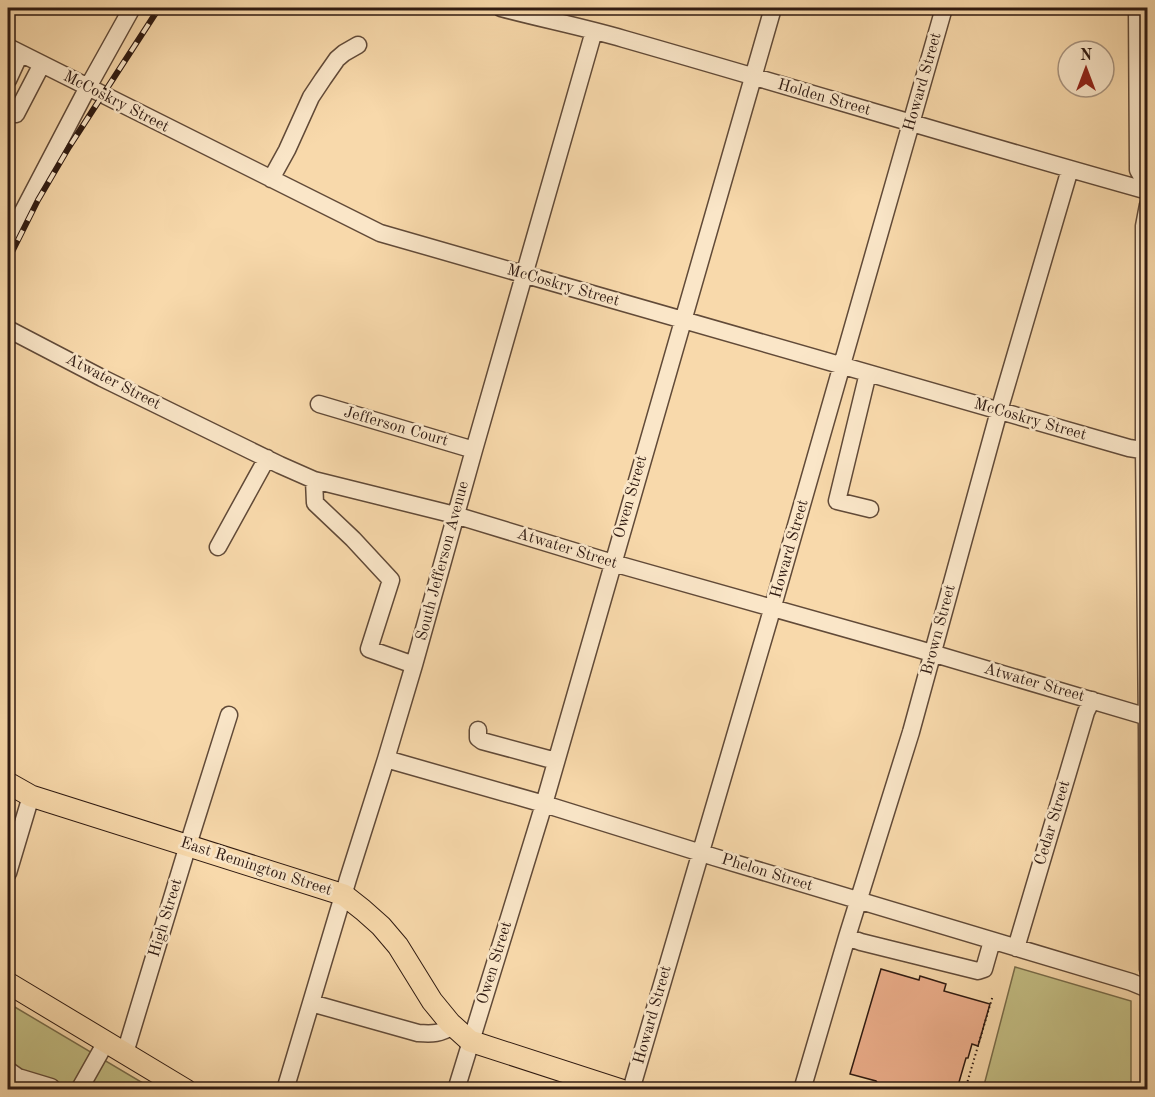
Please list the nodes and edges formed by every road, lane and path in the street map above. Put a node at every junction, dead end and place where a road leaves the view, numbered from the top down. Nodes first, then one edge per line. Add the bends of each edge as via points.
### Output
1 (132, 8) edge
2 (501, 8) edge
3 (774, 8) edge
4 (944, 8) edge
5 (1137, 8) edge
6 (594, 31) junction
7 (358, 45) dead end
8 (14, 50) edge
9 (42, 64) junction
10 (753, 77) junction
11 (8, 80) edge
12 (88, 87) junction
13 (8, 110) edge
14 (911, 123) junction
15 (1070, 169) junction
16 (270, 179) junction
17 (1148, 189) edge
18 (1148, 205) edge
19 (8, 240) edge
20 (524, 274) junction
21 (682, 320) junction
22 (8, 329) edge
23 (842, 365) junction
24 (868, 373) junction
25 (319, 404) dead end
26 (999, 411) junction
27 (474, 450) junction
28 (1146, 451) edge
29 (267, 458) junction
30 (314, 480) junction
31 (870, 509) dead end
32 (455, 515) junction
33 (218, 547) dead end
34 (613, 562) junction
35 (773, 607) junction
36 (932, 653) junction
37 (414, 665) junction
38 (1092, 700) junction
39 (229, 715) dead end
40 (1147, 717) edge
41 (478, 730) dead end
42 (387, 759) junction
43 (556, 761) junction
44 (8, 783) edge
45 (31, 796) junction
46 (544, 804) junction
47 (188, 845) junction
48 (700, 853) junction
49 (8, 873) edge
50 (344, 895) junction
51 (859, 901) junction
52 (847, 937) junction
53 (993, 941) junction
54 (1016, 948) junction
55 (1148, 970) edge
56 (8, 983) edge
57 (1148, 989) edge
58 (993, 995) dead end
59 (311, 1003) junction
60 (453, 1026) junction
61 (470, 1041) junction
62 (106, 1042) junction
63 (125, 1053) junction
64 (8, 1070) edge
65 (54, 1089) edge
66 (79, 1089) edge
67 (186, 1089) edge
68 (285, 1089) edge
69 (456, 1089) edge
70 (621, 1089) edge
71 (631, 1089) edge
72 (802, 1089) edge
73 (965, 1089) edge

1 - 12 street
2 - 6 street, Holden Street
3 - 10 street, Owen Street
4 - 14 street, Howard Street
5 - 17 street via 1138,170
6 - 10 street, Holden Street
6 - 20 street, South Jefferson Avenue
7 - 16 street via 337,59 311,97
8 - 9 street, McCoskry Street
8 - 11 street
9 - 12 street, McCoskry Street
9 - 13 street via 16,114
10 - 14 street, Holden Street
10 - 21 street, Owen Street
12 - 16 street, McCoskry Street
12 - 19 street
14 - 15 street, Holden Street
14 - 23 street, Howard Street
15 - 17 street, Holden Street
15 - 26 street, Brown Street
16 - 20 street, McCoskry Street via 380,233
18 - 28 street via 1144,226
20 - 21 street, McCoskry Street
20 - 27 street, South Jefferson Avenue
21 - 23 street, McCoskry Street
21 - 34 street, Owen Street
22 - 29 street, Atwater Street
23 - 24 street, McCoskry Street
23 - 35 street, Howard Street
24 - 26 street, McCoskry Street
24 - 31 street via 837,501
25 - 27 street, Jefferson Court
26 - 28 street, McCoskry Street
26 - 36 street, Brown Street
27 - 32 street, South Jefferson Avenue
28 - 40 street
29 - 30 street, Atwater Street
29 - 33 street
30 - 32 street, Atwater Street
30 - 37 street via 315,503 391,580 369,649
32 - 34 street, Atwater Street
32 - 37 street, South Jefferson Avenue
34 - 35 street, Atwater Street
34 - 43 street, Owen Street
35 - 36 street, Atwater Street
35 - 48 street, Howard Street
36 - 38 street, Atwater Street
36 - 51 street, Brown Street
37 - 42 street, South Jefferson Avenue
38 - 40 street, Atwater Street
38 - 54 street, Cedar Street
39 - 47 street, High Street
40 - 55 street
41 - 43 street via 482,741
42 - 46 street, Phelon Street
42 - 50 street, South Jefferson Avenue
43 - 46 street, Owen Street
44 - 45 main road, East Remington Street
45 - 47 main road, East Remington Street
45 - 49 street
46 - 48 street, Phelon Street
46 - 61 street, Owen Street
47 - 50 main road, East Remington Street
47 - 63 street, High Street
48 - 51 street, Phelon Street
48 - 71 street, Howard Street
50 - 59 street, South Jefferson Avenue
50 - 60 main road, East Remington Street via 398,946 432,1001
51 - 52 street, Brown Street
51 - 53 street, Phelon Street
52 - 53 street via 978,971 984,969
52 - 72 street, Brown Street
53 - 54 street, Phelon Street
54 - 57 street, Phelon Street
56 - 62 main road
58 - 73 path
59 - 60 street via 418,1033 444,1032
59 - 68 street, South Jefferson Avenue
60 - 61 main road, East Remington Street
61 - 69 street, Owen Street
61 - 70 main road, East Remington Street
62 - 63 main road
62 - 66 street
63 - 67 main road
64 - 65 street

